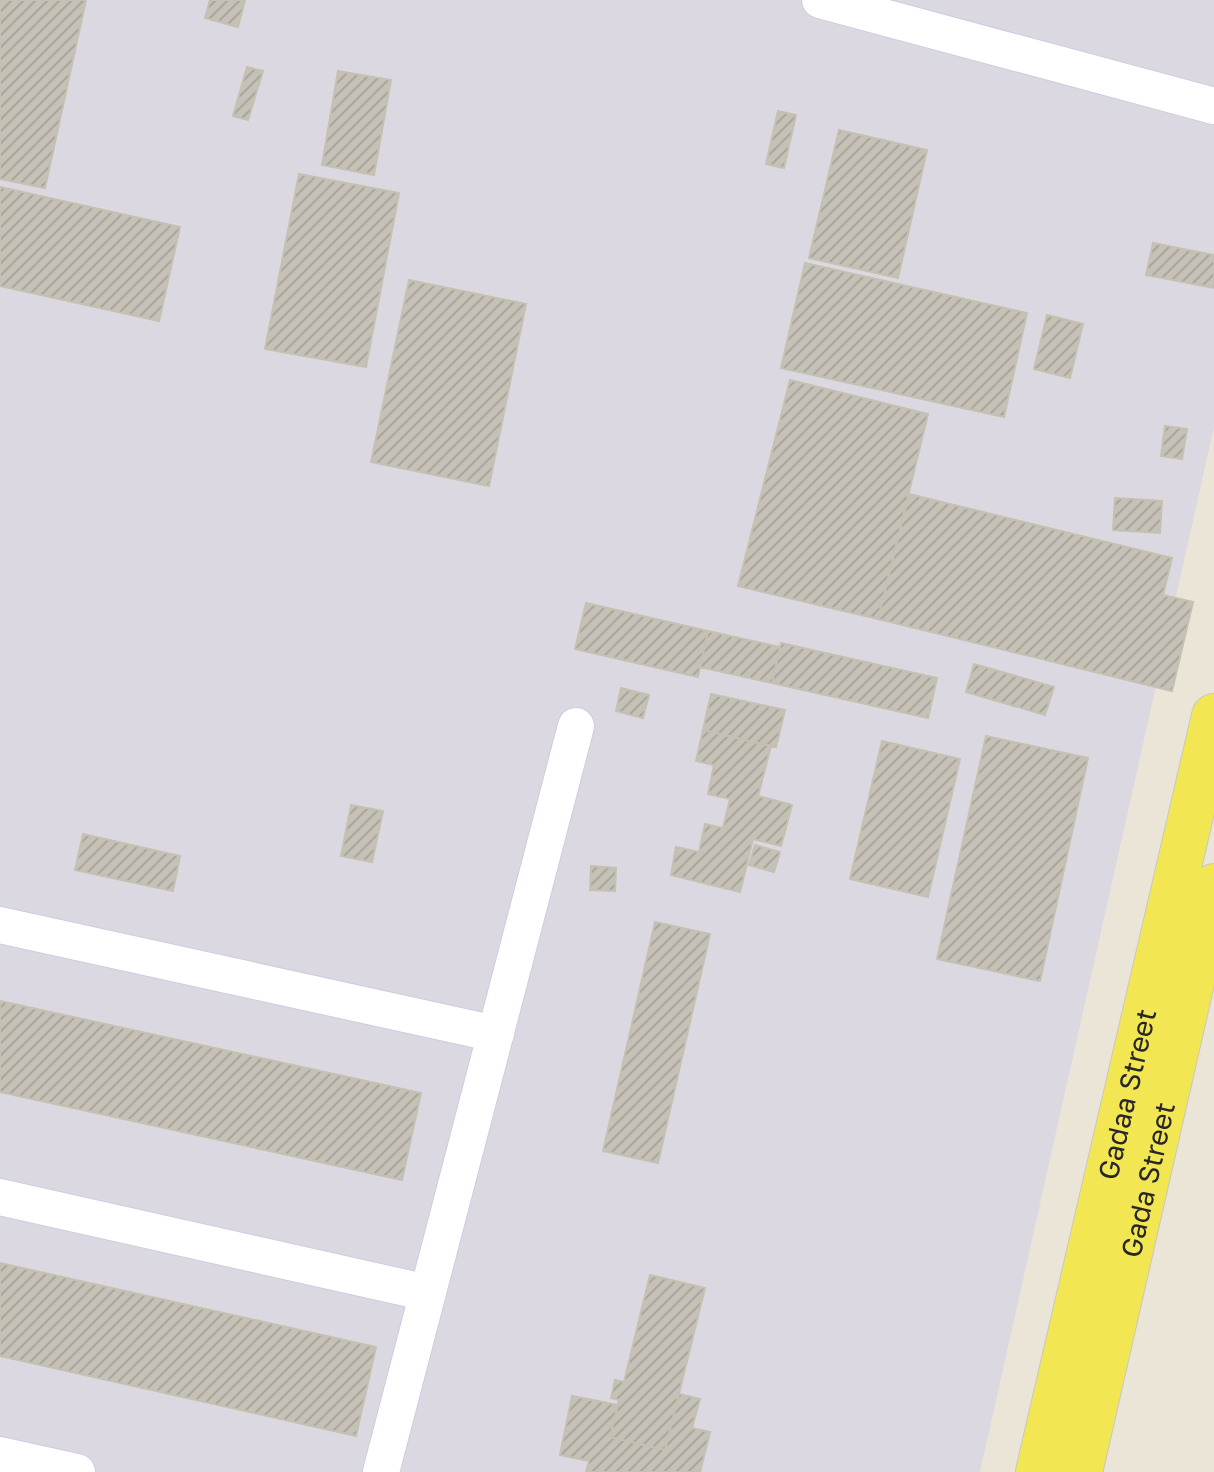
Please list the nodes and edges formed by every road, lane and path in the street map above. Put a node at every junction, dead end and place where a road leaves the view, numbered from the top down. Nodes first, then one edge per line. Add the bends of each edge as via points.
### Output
1 (820, 0) edge
2 (1214, 106) edge
3 (1214, 716) edge
4 (576, 726) dead end
5 (1214, 886) edge
6 (0, 925) edge
7 (496, 1034) junction
8 (0, 1197) edge
9 (428, 1293) junction
10 (0, 1455) edge
11 (77, 1472) edge
12 (381, 1472) edge
13 (1038, 1472) edge
14 (1080, 1472) edge

1 - 2 street
3 - 13 main road, Gadaa Street
4 - 7 street
5 - 14 main road, Gada Street
6 - 7 street
7 - 9 street
8 - 9 street
9 - 12 street
10 - 11 street

